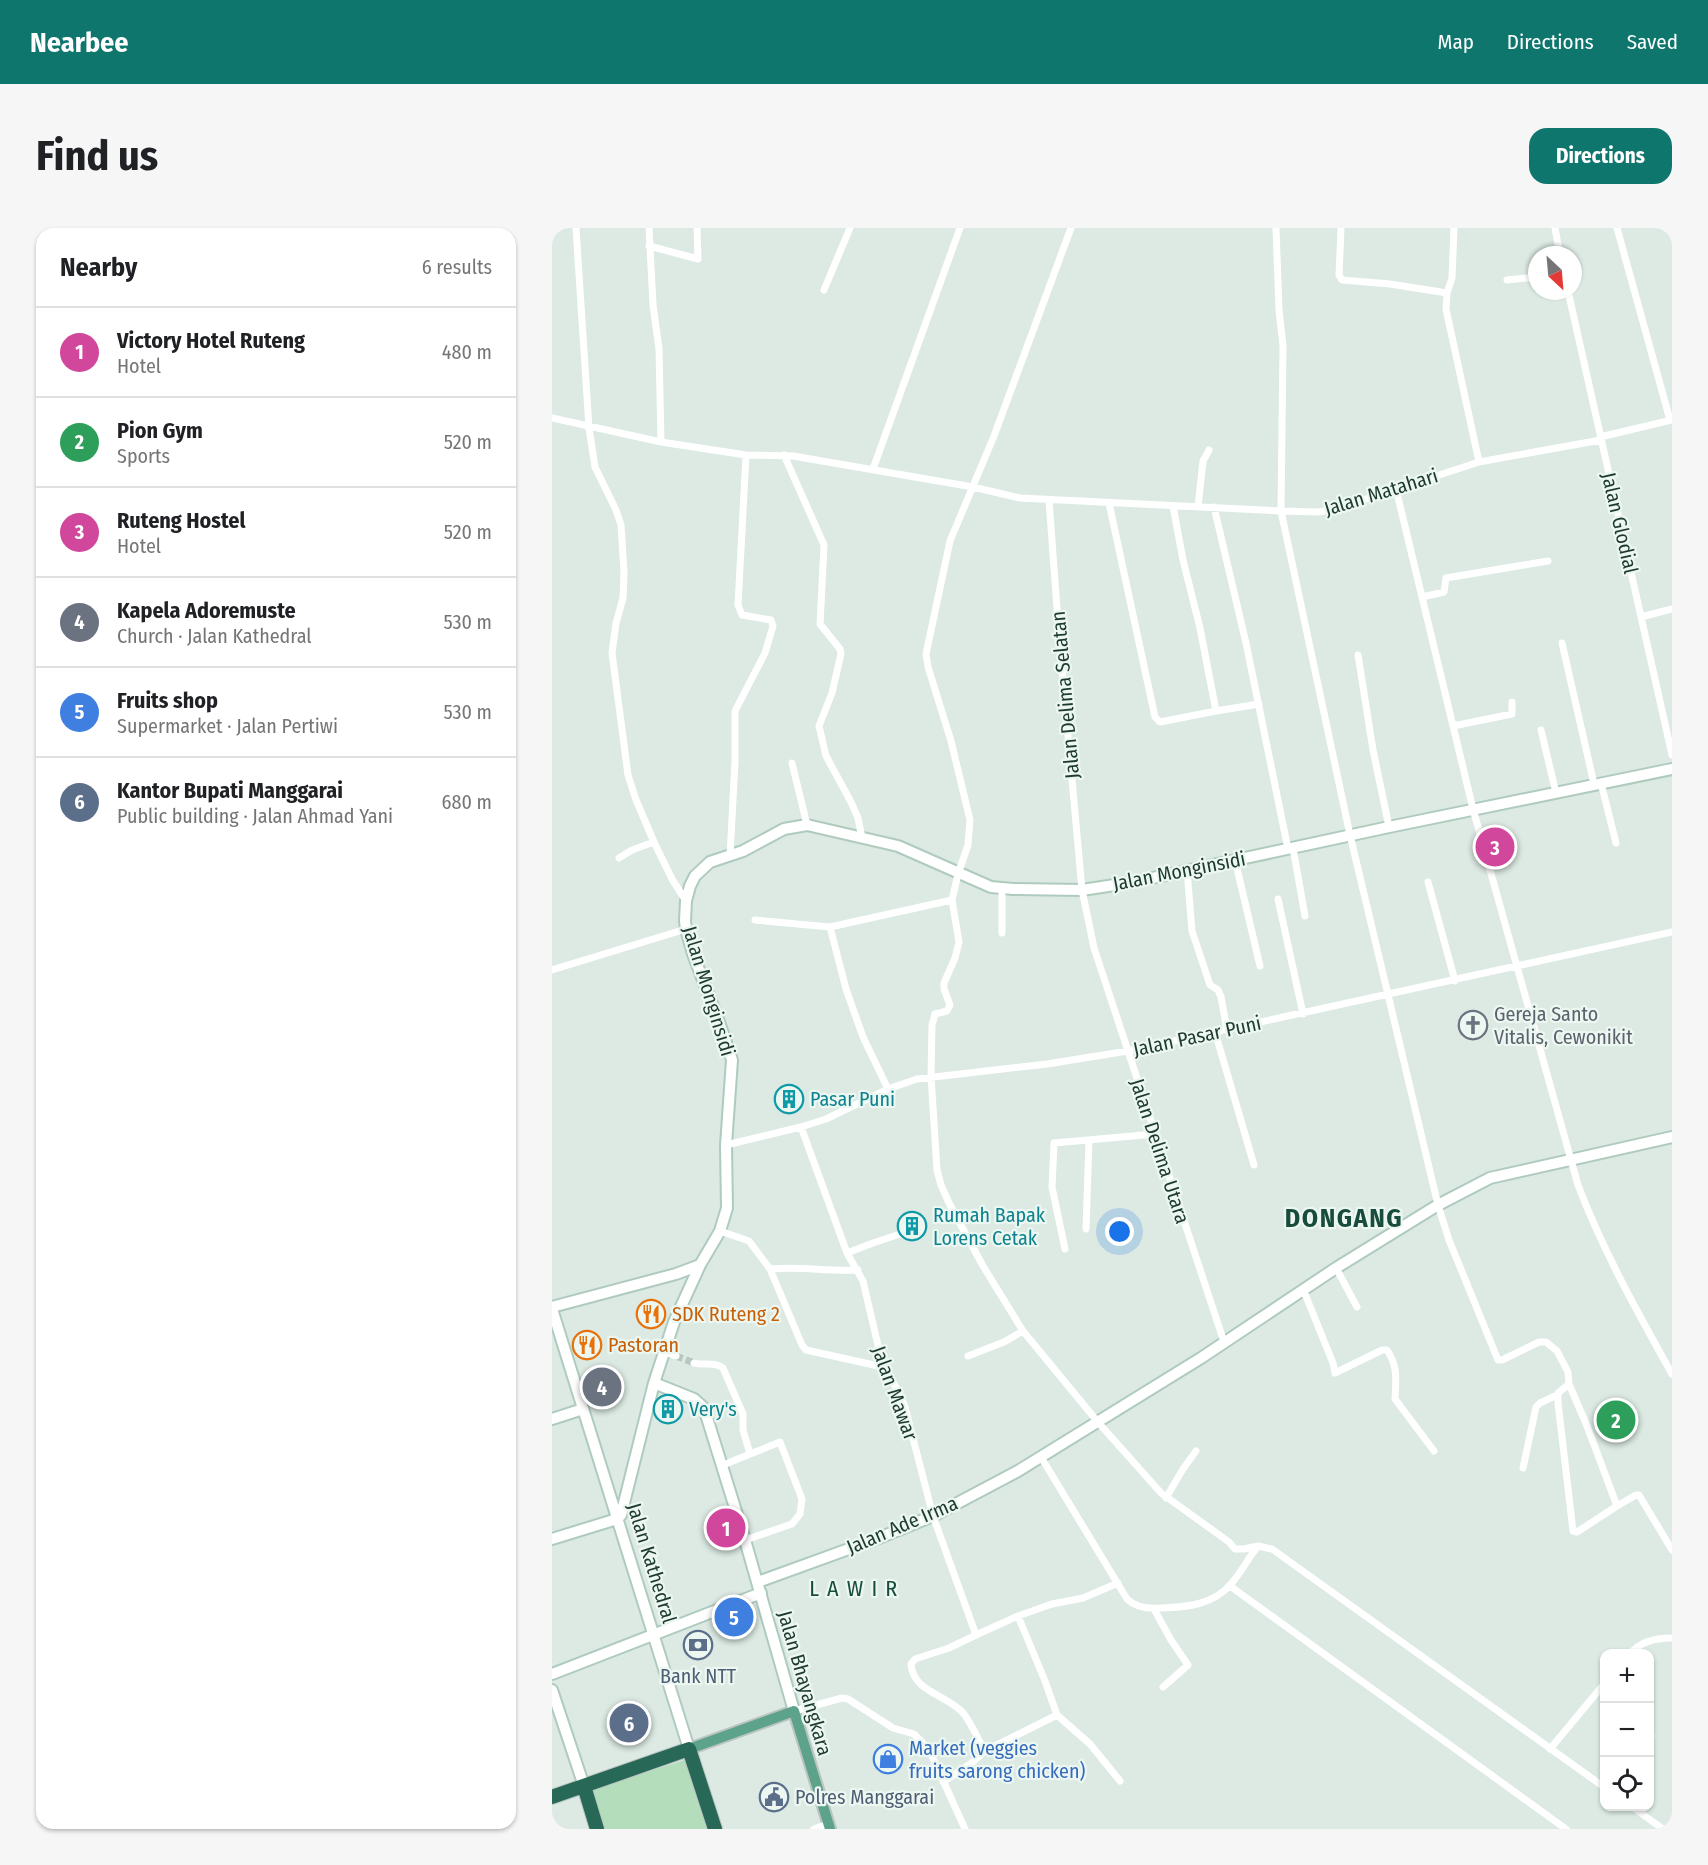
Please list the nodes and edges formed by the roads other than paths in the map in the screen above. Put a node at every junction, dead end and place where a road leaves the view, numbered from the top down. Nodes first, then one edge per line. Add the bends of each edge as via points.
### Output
1 (576, 228) edge
2 (649, 228) edge
3 (697, 228) edge
4 (850, 228) edge
5 (960, 228) edge
6 (1071, 228) edge
7 (1276, 228) edge
8 (1341, 228) edge
9 (1454, 228) edge
10 (1555, 228) edge
11 (1617, 228) edge
12 (649, 246) junction
13 (1558, 246) edge
14 (1528, 278) edge
15 (1508, 280) dead end
16 (824, 290) dead end
17 (1447, 293) junction
18 (1570, 300) edge
19 (552, 418) edge
20 (1671, 420) edge
21 (589, 428) junction
22 (1601, 438) junction
23 (661, 442) junction
24 (1209, 450) dead end
25 (746, 455) junction
26 (784, 455) junction
27 (1479, 462) junction
28 (873, 469) junction
29 (973, 487) junction
30 (1396, 489) junction
31 (1049, 500) junction
32 (1109, 503) junction
33 (1173, 506) junction
34 (1198, 507) junction
35 (1214, 507) junction
36 (1281, 511) junction
37 (1548, 561) dead end
38 (1422, 597) junction
39 (1672, 609) edge
40 (1641, 617) junction
41 (1562, 643) dead end
42 (1358, 655) dead end
43 (1512, 702) dead end
44 (1259, 704) junction
45 (1216, 711) junction
46 (1453, 726) junction
47 (1541, 730) dead end
48 (1672, 755) edge
49 (792, 763) dead end
50 (1672, 769) edge
51 (1598, 784) junction
52 (1556, 793) junction
53 (1473, 809) junction
54 (807, 825) junction
55 (1389, 827) junction
56 (1350, 835) junction
57 (862, 838) junction
58 (654, 842) junction
59 (1616, 843) dead end
60 (1290, 848) junction
61 (730, 856) junction
62 (619, 858) dead end
63 (1235, 860) junction
64 (1187, 870) junction
65 (958, 874) junction
66 (1428, 882) dead end
67 (1002, 889) junction
68 (1082, 890) junction
69 (1278, 899) dead end
70 (952, 900) junction
71 (686, 901) junction
72 (1305, 916) dead end
73 (755, 920) dead end
74 (830, 927) junction
75 (686, 929) junction
76 (1672, 932) edge
77 (1002, 933) dead end
78 (1260, 966) dead end
79 (1516, 966) junction
80 (552, 970) edge
81 (1455, 981) junction
82 (1389, 994) junction
83 (1303, 1014) junction
84 (1227, 1030) junction
85 (1215, 1032) junction
86 (1128, 1051) junction
87 (931, 1076) junction
88 (888, 1089) junction
89 (801, 1127) junction
90 (1155, 1134) junction
91 (1672, 1137) edge
92 (1089, 1140) junction
93 (726, 1145) junction
94 (1570, 1159) junction
95 (1254, 1165) dead end
96 (1438, 1205) junction
97 (1086, 1230) dead end
98 (720, 1231) junction
99 (906, 1232) dead end
100 (1065, 1249) dead end
101 (848, 1253) junction
102 (700, 1265) junction
103 (1336, 1268) junction
104 (770, 1269) junction
105 (858, 1270) junction
106 (676, 1274) junction
107 (1303, 1288) junction
108 (688, 1290) junction
109 (1357, 1307) dead end
110 (552, 1308) edge
111 (1023, 1331) junction
112 (1224, 1342) junction
113 (664, 1352) junction
114 (676, 1356) tunnel mouth
115 (968, 1356) dead end
116 (694, 1363) tunnel mouth
117 (883, 1367) junction
118 (1672, 1374) edge
119 (654, 1383) junction
120 (1569, 1384) junction
121 (1557, 1395) junction
122 (583, 1409) junction
123 (552, 1419) edge
124 (1097, 1421) junction
125 (1196, 1451) dead end
126 (1434, 1451) dead end
127 (750, 1454) junction
128 (1041, 1457) junction
129 (723, 1465) junction
130 (1523, 1468) dead end
131 (1166, 1498) junction
132 (1617, 1506) junction
133 (933, 1516) junction
134 (617, 1519) junction
135 (552, 1539) edge
136 (745, 1540) junction
137 (1258, 1546) junction
138 (1672, 1551) edge
139 (1118, 1583) junction
140 (1230, 1586) junction
141 (759, 1588) junction
142 (1154, 1609) junction
143 (1018, 1617) junction
144 (654, 1635) junction
145 (976, 1635) junction
146 (1672, 1638) edge
147 (1634, 1649) edge
148 (552, 1674) edge
149 (1163, 1687) dead end
150 (552, 1689) edge
151 (1600, 1690) edge
152 (794, 1711) junction
153 (1057, 1715) junction
154 (689, 1749) junction
155 (1550, 1749) junction
156 (985, 1751) junction
157 (1120, 1781) dead end
158 (943, 1782) junction
159 (1600, 1784) edge
160 (584, 1786) junction
161 (552, 1797) edge
162 (1638, 1811) edge
163 (829, 1827) edge
164 (597, 1829) edge
165 (716, 1829) edge
166 (814, 1829) edge
167 (965, 1829) edge
168 (1566, 1829) edge
169 (1663, 1829) edge

1 - 21 street
2 - 12 street
3 - 12 street via 698,260
4 - 16 street
5 - 28 street
6 - 29 street
7 - 36 street via 1283,346
8 - 17 street via 1342,280
9 - 17 street via 1452,278
10 - 13 street
11 - 20 street
12 - 23 street via 659,349
14 - 15 street
17 - 27 street via 1446,309
18 - 22 street, Jalan Glodial
19 - 21 street, Jalan Matahari
20 - 22 street, Jalan Matahari
21 - 23 street, Jalan Matahari
21 - 58 street via 596,467 621,525 623,598 612,653 628,775
22 - 27 street, Jalan Matahari
22 - 40 street, Jalan Glodial
23 - 25 street, Jalan Matahari
24 - 34 street via 1203,461
25 - 26 street, Jalan Matahari
25 - 61 street via 738,605 742,615 771,620 773,626 765,653 735,711
26 - 28 street, Jalan Matahari
26 - 57 street via 824,545 820,624 841,654 819,726 826,756 852,802
27 - 30 street, Jalan Matahari
28 - 29 street, Jalan Matahari
29 - 31 street, Jalan Matahari
29 - 65 street via 950,541 926,654 970,820 968,845
30 - 36 street, Jalan Matahari via 1327,511
30 - 38 street
31 - 32 street, Jalan Matahari
31 - 68 street, Jalan Delima Selatan
32 - 33 street, Jalan Matahari
32 - 45 street via 1155,717 1160,722
33 - 34 street, Jalan Matahari
33 - 45 street
34 - 35 street, Jalan Matahari
35 - 36 street, Jalan Matahari
35 - 44 street
36 - 56 street
37 - 38 street via 1446,578 1444,592
38 - 46 street
39 - 40 street
40 - 48 street, Jalan Glodial
41 - 51 street
42 - 55 street
43 - 46 street via 1512,714
44 - 45 street
44 - 60 street
46 - 53 street
47 - 52 street
49 - 54 street
50 - 51 street, Jalan Monginsidi
51 - 52 street, Jalan Monginsidi
51 - 59 street
52 - 53 street, Jalan Monginsidi
53 - 55 street, Jalan Monginsidi
53 - 79 street
54 - 57 street, Jalan Monginsidi
54 - 61 street, Jalan Monginsidi via 784,829
55 - 56 street, Jalan Monginsidi
56 - 60 street, Jalan Monginsidi
56 - 82 street
57 - 65 street, Jalan Monginsidi via 898,846
58 - 62 street
58 - 71 street
60 - 63 street, Jalan Monginsidi
60 - 72 street
61 - 71 street, Jalan Monginsidi via 701,869
63 - 64 street, Jalan Monginsidi
63 - 78 street
64 - 68 street, Jalan Monginsidi
64 - 84 street via 1192,931 1210,985 1221,997
65 - 67 street, Jalan Monginsidi
65 - 70 street
66 - 81 street
67 - 68 street, Jalan Monginsidi
67 - 77 street
68 - 86 street, Jalan Delima Utara via 1094,948
69 - 83 street
70 - 74 street
70 - 87 street via 959,942 944,983 949,1009 933,1016
71 - 75 street, Jalan Monginsidi
73 - 74 street
74 - 88 street via 863,1037
75 - 80 street
75 - 93 street, Jalan Monginsidi via 732,1060
76 - 79 street, Jalan Pasar Puni
79 - 81 street, Jalan Pasar Puni
79 - 94 street
81 - 82 street, Jalan Pasar Puni
82 - 83 street, Jalan Pasar Puni
82 - 96 street
83 - 84 street, Jalan Pasar Puni
84 - 85 street, Jalan Pasar Puni
85 - 86 street, Jalan Pasar Puni
85 - 95 street
86 - 87 street, Jalan Pasar Puni
86 - 90 street, Jalan Delima Utara
87 - 88 street, Jalan Pasar Puni
87 - 111 street via 941,1185 983,1266
88 - 89 street, Jalan Pasar Puni
89 - 93 street, Jalan Pasar Puni
89 - 101 street, Jalan Mawar
90 - 92 street
90 - 112 street, Jalan Delima Utara
91 - 94 street, Jalan Ade Irma
92 - 97 street
92 - 100 street via 1053,1144 1052,1188
93 - 98 street, Jalan Monginsidi via 727,1208
94 - 96 street, Jalan Ade Irma via 1497,1176
94 - 118 street via 1589,1215
96 - 103 street, Jalan Ade Irma
96 - 120 street via 1498,1359 1539,1341 1546,1342 1557,1351 1568,1372
98 - 102 street, Jalan Monginsidi
98 - 104 street via 752,1244
99 - 101 street
101 - 105 street, Jalan Mawar
102 - 106 street
102 - 108 street, Jalan Monginsidi
103 - 107 street, Jalan Ade Irma
103 - 109 street
104 - 105 street
104 - 117 street via 806,1350
105 - 117 street, Jalan Mawar
106 - 108 street
106 - 110 street
107 - 112 street, Jalan Ade Irma
107 - 126 street via 1335,1373 1388,1350 1397,1381 1395,1399
108 - 113 street, Jalan Monginsidi
110 - 122 street, Jalan Kathedral
111 - 115 street
111 - 124 street
112 - 124 street, Jalan Ade Irma
113 - 114 street
113 - 119 street, Jalan Monginsidi
116 - 127 street via 723,1368 743,1414
117 - 133 street, Jalan Mawar via 905,1407
119 - 129 street, Jalan Bhayangkara via 702,1404
119 - 134 street, Jalan Monginsidi via 623,1509
120 - 121 street
120 - 132 street
121 - 130 street via 1536,1407
121 - 132 street via 1573,1531
122 - 123 street
122 - 134 street, Jalan Kathedral
124 - 128 street, Jalan Ade Irma
124 - 131 street
125 - 131 street
127 - 129 street
127 - 136 street via 780,1442 802,1501 800,1514 793,1523
128 - 133 street, Jalan Ade Irma
128 - 139 street
129 - 136 street, Jalan Bhayangkara
131 - 137 street via 1235,1549
132 - 138 street via 1638,1495
133 - 141 street, Jalan Ade Irma via 820,1559
133 - 145 street, Jalan Mawar
134 - 135 street
134 - 144 street, Jalan Kathedral
136 - 141 street, Jalan Bhayangkara
137 - 140 street
137 - 155 street via 1278,1552
139 - 142 street via 1130,1602
139 - 143 street
140 - 142 street via 1190,1607
140 - 168 street
141 - 144 street, Jalan Ade Irma
141 - 152 street, Jalan Bhayangkara
142 - 149 street via 1187,1663
143 - 145 street
143 - 153 street
144 - 148 street, Jalan Ade Irma
144 - 154 street, Jalan Kathedral
145 - 156 street via 915,1659 910,1666 925,1689 964,1714
146 - 147 street via 1640,1644
150 - 160 street
151 - 155 street
152 - 154 main road
152 - 158 street via 838,1698 848,1699 893,1728 914,1734 932,1756
152 - 163 main road, Jalan Bhayangkara
153 - 156 street
153 - 157 street via 1090,1744
154 - 160 highway
154 - 165 highway, Jalan Kathedral
155 - 159 street
156 - 158 street
158 - 167 street
160 - 161 highway
160 - 164 highway
162 - 169 street
163 - 166 street

